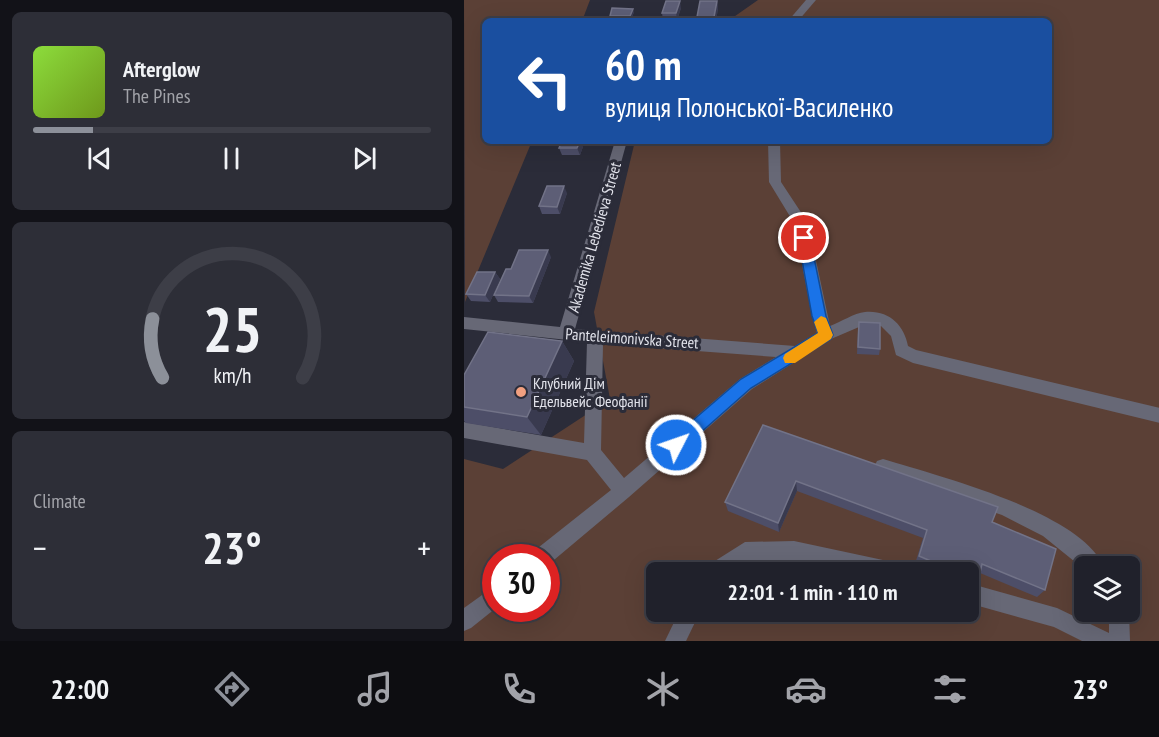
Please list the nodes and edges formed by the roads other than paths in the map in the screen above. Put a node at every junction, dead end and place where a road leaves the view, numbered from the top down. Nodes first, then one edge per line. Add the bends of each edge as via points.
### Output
1 (810, 0) edge
2 (795, 18) edge
3 (620, 144) edge
4 (774, 144) edge
5 (464, 323) edge
6 (566, 334) junction
7 (826, 335) junction
8 (596, 337) junction
9 (799, 353) junction
10 (1160, 416) edge
11 (464, 430) edge
12 (592, 453) junction
13 (865, 461) edge
14 (623, 491) junction
15 (558, 544) edge
16 (1085, 556) edge
17 (730, 562) edge
18 (846, 562) edge
19 (979, 596) edge
20 (482, 606) edge
21 (464, 621) edge
22 (685, 622) edge
23 (1119, 622) edge
24 (675, 641) edge
25 (1104, 641) edge
26 (1120, 641) edge

1 - 2 street
3 - 6 street, Akademika Lebedieva Street
4 - 7 street via 775,182 801,223
5 - 6 street, Panteleimonivska Street
6 - 8 street, Panteleimonivska Street
7 - 9 street
7 - 10 street via 865,318 885,321 898,333 901,350 913,356
8 - 9 street, Panteleimonivska Street
8 - 12 street
9 - 14 street via 746,384
11 - 12 street
12 - 14 street
13 - 16 street via 1006,507 1050,529
14 - 15 street
17 - 18 street via 745,552 794,551
19 - 25 street via 1057,618
20 - 21 street
22 - 24 street
23 - 26 street

